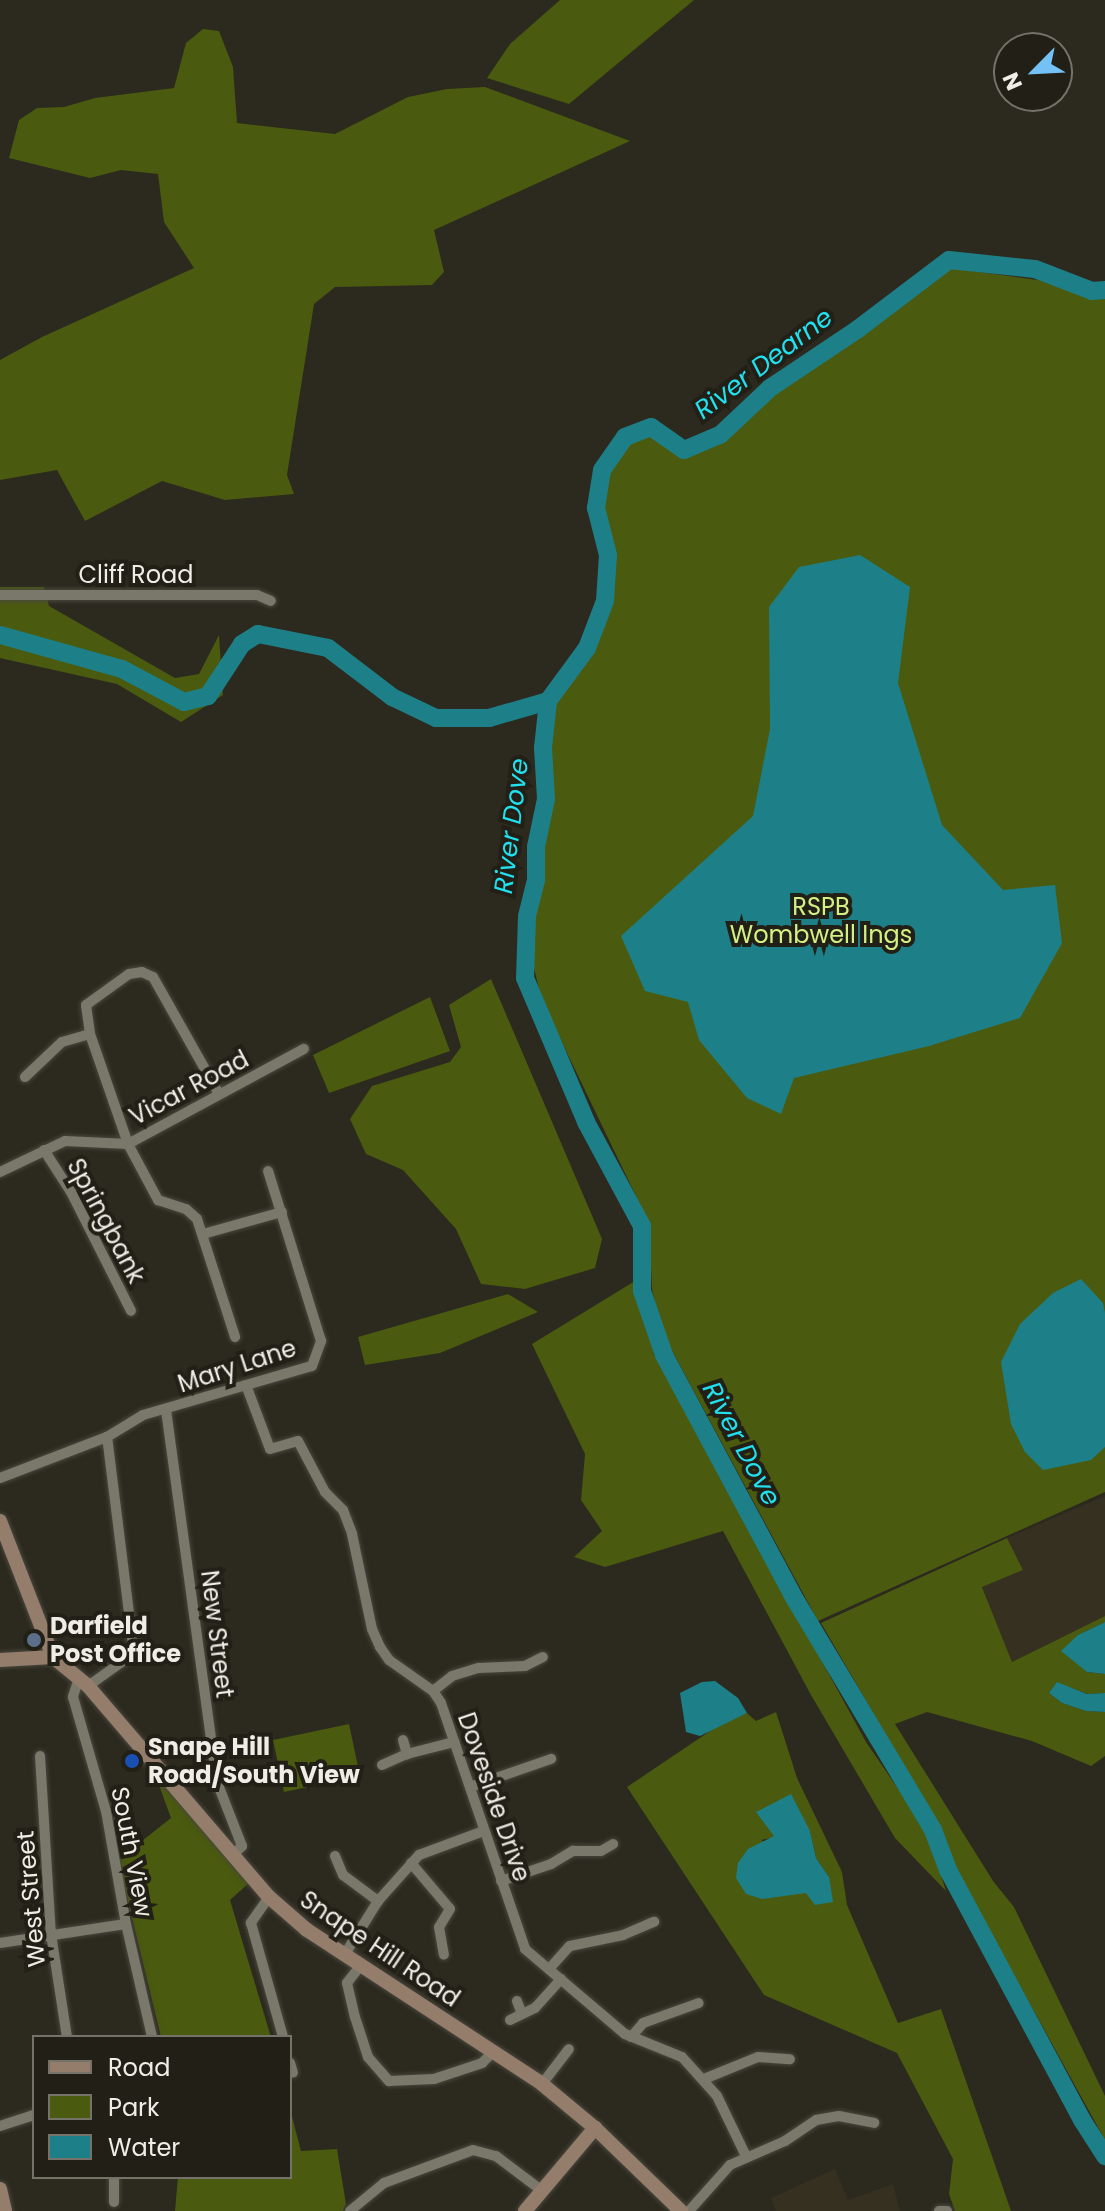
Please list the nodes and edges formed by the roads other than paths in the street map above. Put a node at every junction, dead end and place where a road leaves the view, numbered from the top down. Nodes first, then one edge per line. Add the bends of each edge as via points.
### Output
1 (0, 595) edge
2 (271, 601) dead end
3 (90, 1034) junction
4 (304, 1049) dead end
5 (25, 1077) dead end
6 (219, 1094) junction
7 (128, 1144) junction
8 (44, 1150) junction
9 (268, 1171) dead end
10 (0, 1172) edge
11 (282, 1212) junction
12 (203, 1234) junction
13 (131, 1311) dead end
14 (235, 1337) dead end
15 (246, 1385) junction
16 (166, 1410) junction
17 (107, 1437) junction
18 (0, 1478) edge
19 (0, 1521) edge
20 (53, 1657) junction
21 (543, 1657) dead end
22 (0, 1660) edge
23 (83, 1682) junction
24 (433, 1691) junction
25 (403, 1740) dead end
26 (454, 1742) junction
27 (407, 1754) junction
28 (40, 1756) dead end
29 (551, 1759) dead end
30 (382, 1765) dead end
31 (470, 1787) junction
32 (484, 1831) junction
33 (613, 1844) dead end
34 (233, 1855) junction
35 (335, 1856) dead end
36 (411, 1863) junction
37 (501, 1881) junction
38 (269, 1897) junction
39 (378, 1901) junction
40 (654, 1922) dead end
41 (126, 1924) junction
42 (51, 1934) junction
43 (0, 1943) edge
44 (345, 1954) junction
45 (444, 1955) dead end
46 (361, 1965) junction
47 (549, 1969) junction
48 (561, 1979) junction
49 (517, 2001) dead end
50 (699, 2003) dead end
51 (522, 2014) junction
52 (510, 2020) dead end
53 (67, 2035) edge
54 (152, 2035) edge
55 (282, 2035) edge
56 (631, 2037) junction
57 (569, 2049) dead end
58 (493, 2052) junction
59 (790, 2059) dead end
60 (704, 2079) junction
61 (542, 2084) junction
62 (32, 2116) edge
63 (874, 2123) dead end
64 (0, 2126) edge
65 (595, 2128) junction
66 (746, 2156) junction
67 (114, 2179) edge
68 (0, 2189) edge
69 (541, 2190) junction
70 (114, 2202) dead end
71 (5, 2211) edge
72 (350, 2211) edge
73 (525, 2211) edge
74 (681, 2211) edge
75 (689, 2211) edge
76 (939, 2211) edge
77 (947, 2211) edge

1 - 2 street, Cliff Road via 257,595
3 - 5 street via 62,1042
3 - 6 street via 86,1005 129,974 153,977
3 - 7 street
4 - 6 street, Vicar Road
6 - 7 street, Vicar Road
7 - 8 street, Vicar Road via 65,1141
7 - 12 street via 158,1200 186,1209
8 - 10 street, Vicar Road
8 - 13 street, Springbank
9 - 11 street
11 - 12 street
11 - 15 street, Mary Lane via 321,1341 312,1366
12 - 14 street
15 - 16 street, Mary Lane
15 - 24 street, Doveside Drive via 270,1449 298,1441 325,1492 343,1510 380,1647 389,1660
16 - 17 street, Mary Lane via 143,1415
16 - 34 street, New Street via 217,1782 242,1846
17 - 18 street, Mary Lane
17 - 23 street via 133,1645 126,1659
19 - 20 main road, Snape Hill Road
20 - 22 main road
20 - 23 main road, Snape Hill Road
21 - 24 street via 525,1666 479,1668 452,1676
23 - 34 main road, Snape Hill Road
23 - 41 street, South View via 73,1697 106,1811
24 - 26 street, Doveside Drive
25 - 27 street
26 - 27 street
26 - 31 street, Doveside Drive
27 - 30 street
28 - 42 street, West Street
29 - 31 street
31 - 32 street, Doveside Drive
32 - 36 street via 419,1855
32 - 37 street, Doveside Drive
33 - 37 street via 601,1851 573,1851
34 - 38 main road, Snape Hill Road
35 - 39 street via 343,1875
36 - 39 street
36 - 45 street via 450,1909 439,1927
37 - 47 street, Doveside Drive via 525,1949
38 - 44 main road, Snape Hill Road
38 - 55 street via 251,1923
39 - 44 street
40 - 47 street via 570,1946
41 - 42 street
41 - 54 street, South View
42 - 43 street
42 - 53 street, West Street
44 - 46 main road, Snape Hill Road
46 - 58 main road, Snape Hill Road
46 - 58 street via 347,1983 368,2057 382,2076 397,2083 434,2079 482,2063
47 - 48 street, Doveside Drive
48 - 51 street via 535,2008
48 - 56 street, Doveside Drive
49 - 51 street
50 - 56 street via 643,2023
51 - 52 street
56 - 60 street, Doveside Drive via 682,2057
57 - 61 street
58 - 61 main road, Snape Hill Road
59 - 60 street via 758,2057
60 - 66 street, Doveside Drive via 729,2115
61 - 65 main road, Snape Hill Road
62 - 64 street
63 - 66 street via 839,2116 816,2120 785,2141
65 - 69 main road
65 - 74 main road, Snape Hill Road
66 - 75 street via 722,2172
67 - 70 street
68 - 71 main road
69 - 72 street via 496,2156 473,2150 384,2183
69 - 73 main road
76 - 77 street

